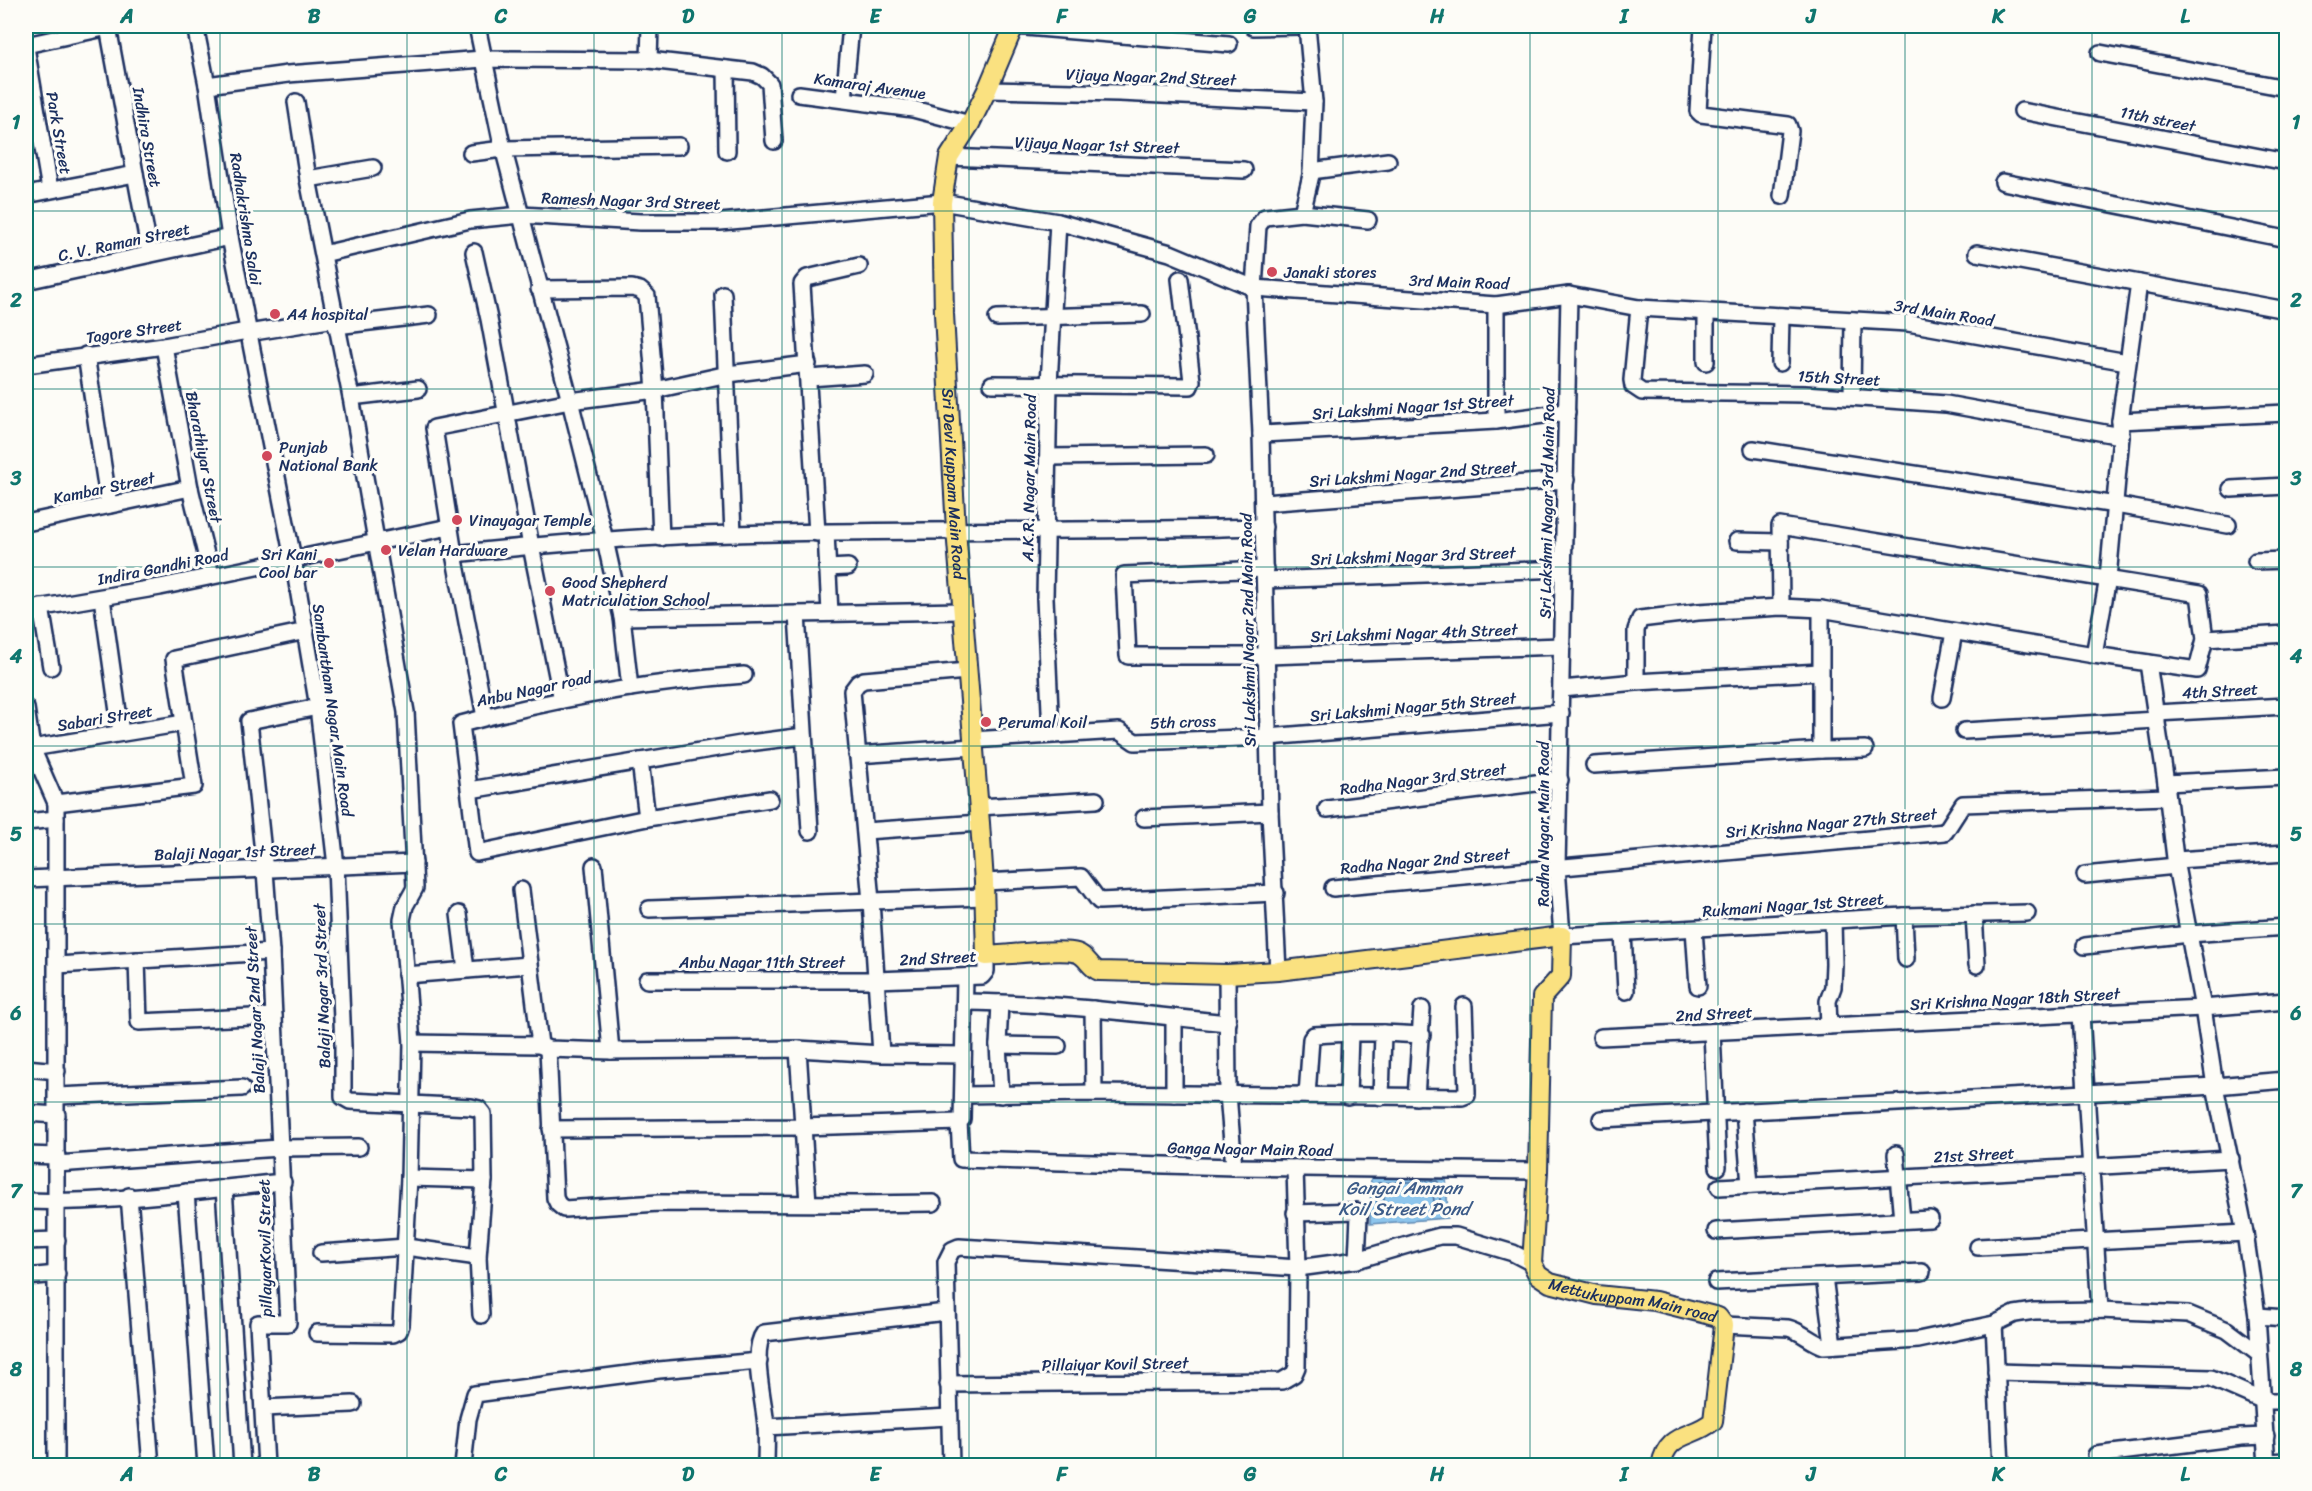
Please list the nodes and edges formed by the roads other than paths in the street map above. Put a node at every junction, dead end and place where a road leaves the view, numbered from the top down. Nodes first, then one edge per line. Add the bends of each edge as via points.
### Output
1 (111, 26) edge
2 (195, 26) edge
3 (477, 26) edge
4 (650, 26) edge
5 (851, 26) edge
6 (1014, 26) edge
7 (1300, 26) edge
8 (1307, 26) edge
9 (1703, 26) edge
10 (1253, 27) dead end
11 (1229, 44) dead end
12 (26, 46) edge
13 (2100, 53) dead end
14 (483, 59) junction
15 (649, 60) junction
16 (726, 69) junction
17 (207, 86) junction
18 (2286, 88) edge
19 (987, 90) junction
20 (799, 94) dead end
21 (844, 99) junction
22 (296, 102) dead end
23 (1314, 102) junction
24 (2022, 111) dead end
25 (970, 124) junction
26 (774, 141) dead end
27 (679, 146) dead end
28 (503, 149) junction
29 (727, 151) dead end
30 (471, 153) dead end
31 (949, 157) junction
32 (1388, 161) dead end
33 (2286, 162) edge
34 (373, 168) dead end
35 (1244, 170) dead end
36 (1311, 171) junction
37 (135, 174) junction
38 (308, 179) junction
39 (2003, 182) dead end
40 (50, 190) junction
41 (26, 195) edge
42 (1782, 196) dead end
43 (942, 202) junction
44 (1302, 213) junction
45 (520, 215) junction
46 (1368, 220) dead end
47 (1058, 222) junction
48 (230, 237) junction
49 (2286, 239) edge
50 (474, 252) dead end
51 (1977, 253) dead end
52 (150, 254) junction
53 (323, 254) junction
54 (860, 266) dead end
55 (1180, 279) dead end
56 (26, 281) edge
57 (2139, 283) junction
58 (1254, 288) junction
59 (539, 289) junction
60 (723, 294) dead end
61 (1569, 295) junction
62 (1496, 305) junction
63 (1639, 308) junction
64 (2286, 310) edge
65 (1706, 312) junction
66 (1142, 314) dead end
67 (429, 315) dead end
68 (1051, 315) junction
69 (1781, 316) junction
70 (997, 318) dead end
71 (1853, 320) junction
72 (335, 322) junction
73 (248, 332) junction
74 (164, 346) junction
75 (86, 356) junction
76 (1706, 362) dead end
77 (2127, 362) junction
78 (1779, 363) dead end
79 (26, 365) edge
80 (809, 371) junction
81 (728, 374) junction
82 (865, 374) dead end
83 (992, 384) dead end
84 (1049, 384) junction
85 (418, 389) dead end
86 (655, 390) junction
87 (351, 397) junction
88 (1852, 397) junction
89 (570, 401) junction
90 (1567, 412) junction
91 (2286, 413) edge
92 (506, 414) junction
93 (1496, 421) junction
94 (2121, 429) junction
95 (1262, 434) junction
96 (1753, 449) dead end
97 (1206, 455) dead end
98 (1048, 457) junction
99 (1566, 480) junction
100 (2286, 486) edge
101 (190, 488) junction
102 (2231, 489) dead end
103 (1263, 503) junction
104 (110, 505) junction
105 (2116, 505) junction
106 (26, 522) edge
107 (2228, 525) dead end
108 (449, 527) junction
109 (1264, 527) junction
110 (956, 530) junction
111 (1047, 530) junction
112 (822, 533) junction
113 (733, 534) junction
114 (661, 538) junction
115 (605, 540) junction
116 (1737, 541) dead end
117 (376, 542) junction
118 (1780, 542) junction
119 (531, 546) junction
120 (454, 554) junction
121 (293, 559) junction
122 (2286, 560) edge
123 (2256, 561) dead end
124 (848, 567) dead end
125 (828, 568) junction
126 (1563, 569) junction
127 (1265, 574) junction
128 (211, 575) junction
129 (2108, 578) junction
130 (102, 598) junction
131 (1781, 607) junction
132 (33, 608) edge
133 (1821, 609) junction
134 (962, 611) junction
135 (830, 613) junction
136 (797, 614) junction
137 (622, 617) junction
138 (306, 631) junction
139 (1954, 632) junction
140 (2286, 634) edge
141 (2205, 639) junction
142 (1562, 646) junction
143 (1267, 656) junction
144 (2094, 656) junction
145 (2148, 663) junction
146 (51, 667) dead end
147 (967, 671) junction
148 (1820, 672) junction
149 (744, 675) dead end
150 (1636, 682) junction
151 (630, 688) junction
152 (1562, 689) junction
153 (1942, 698) dead end
154 (562, 700) junction
155 (2286, 706) edge
156 (318, 707) junction
157 (26, 708) edge
158 (1562, 713) junction
159 (2157, 716) junction
160 (485, 717) junction
161 (184, 723) junction
162 (1964, 731) dead end
163 (121, 733) junction
164 (1051, 734) junction
165 (804, 736) junction
166 (1269, 737) junction
167 (972, 743) junction
168 (32, 748) junction
169 (1865, 749) dead end
170 (1821, 750) junction
171 (857, 755) junction
172 (640, 761) junction
173 (1594, 765) dead end
174 (2286, 777) edge
175 (1560, 780) junction
176 (470, 790) junction
177 (2167, 790) junction
178 (770, 799) dead end
179 (1096, 800) dead end
180 (56, 803) junction
181 (1327, 809) dead end
182 (1270, 812) junction
183 (980, 815) junction
184 (647, 818) junction
185 (1144, 818) dead end
186 (56, 819) junction
187 (26, 822) edge
188 (810, 831) dead end
189 (865, 831) junction
190 (2286, 853) edge
191 (414, 863) junction
192 (2176, 863) junction
193 (336, 866) junction
194 (594, 866) dead end
195 (1557, 867) junction
196 (265, 871) junction
197 (2085, 875) dead end
198 (57, 877) junction
199 (26, 879) edge
200 (1333, 888) dead end
201 (984, 889) junction
202 (521, 890) dead end
203 (1276, 894) junction
204 (871, 901) junction
205 (649, 909) dead end
206 (2027, 913) dead end
207 (459, 914) dead end
208 (1974, 914) junction
209 (1904, 916) junction
210 (1833, 920) junction
211 (2286, 927) edge
212 (1694, 929) junction
213 (1623, 933) junction
214 (2188, 934) junction
215 (1562, 936) junction
216 (2085, 946) dead end
217 (271, 952) junction
218 (986, 956) junction
219 (1906, 959) dead end
220 (137, 960) junction
221 (57, 965) junction
222 (529, 965) junction
223 (1977, 965) dead end
224 (466, 970) junction
225 (1278, 971) junction
226 (406, 975) junction
227 (1227, 975) junction
228 (965, 977) junction
229 (647, 980) dead end
230 (876, 980) junction
231 (1698, 986) dead end
232 (1626, 992) dead end
233 (2286, 1001) edge
234 (966, 1002) junction
235 (1000, 1003) junction
236 (1464, 1006) dead end
237 (2203, 1008) junction
238 (1093, 1009) junction
239 (1422, 1009) dead end
240 (2081, 1014) junction
241 (274, 1016) junction
242 (1174, 1018) junction
243 (1228, 1023) junction
244 (1829, 1026) junction
245 (1712, 1032) junction
246 (1350, 1033) junction
247 (1383, 1033) junction
248 (1422, 1035) junction
249 (1601, 1037) dead end
250 (412, 1043) junction
251 (998, 1045) junction
252 (1058, 1046) dead end
253 (544, 1047) junction
254 (798, 1049) junction
255 (611, 1051) junction
256 (881, 1054) junction
257 (963, 1054) junction
258 (26, 1068) edge
259 (57, 1071) junction
260 (2286, 1080) edge
261 (2215, 1086) junction
262 (242, 1088) dead end
263 (1094, 1093) junction
264 (2086, 1093) junction
265 (1174, 1094) junction
266 (1228, 1094) junction
267 (963, 1095) junction
268 (1001, 1095) junction
269 (1307, 1095) junction
270 (57, 1096) junction
271 (1348, 1097) junction
272 (1381, 1097) junction
273 (1416, 1097) junction
274 (410, 1103) junction
275 (1744, 1111) junction
276 (26, 1113) edge
277 (1717, 1113) junction
278 (57, 1115) junction
279 (1601, 1119) dead end
280 (959, 1122) junction
281 (802, 1127) junction
282 (550, 1129) junction
283 (359, 1147) dead end
284 (279, 1148) junction
285 (1896, 1154) dead end
286 (26, 1155) edge
287 (2231, 1159) junction
288 (57, 1160) junction
289 (1234, 1167) junction
290 (1718, 1167) dead end
291 (2091, 1167) junction
292 (1295, 1168) junction
293 (1539, 1171) junction
294 (1899, 1177) junction
295 (409, 1178) junction
296 (484, 1180) junction
297 (283, 1182) junction
298 (1750, 1185) junction
299 (1719, 1187) dead end
300 (224, 1188) junction
301 (186, 1192) junction
302 (129, 1196) junction
303 (26, 1201) edge
304 (57, 1202) junction
305 (807, 1203) junction
306 (933, 1203) dead end
307 (1295, 1213) junction
308 (1930, 1219) dead end
309 (1902, 1221) junction
310 (1716, 1231) dead end
311 (2245, 1233) junction
312 (57, 1240) junction
313 (26, 1241) edge
314 (2096, 1241) junction
315 (1978, 1247) dead end
316 (406, 1248) junction
317 (321, 1253) dead end
318 (477, 1257) junction
319 (1357, 1260) junction
320 (1532, 1263) junction
321 (1298, 1268) junction
322 (1922, 1272) dead end
323 (57, 1274) junction
324 (26, 1277) edge
325 (1824, 1277) junction
326 (1716, 1282) dead end
327 (2100, 1310) junction
328 (946, 1312) junction
329 (481, 1315) dead end
330 (2257, 1316) junction
331 (2286, 1318) edge
332 (1994, 1324) junction
333 (1724, 1325) junction
334 (317, 1333) dead end
335 (1833, 1345) junction
336 (2259, 1354) junction
337 (759, 1360) junction
338 (1996, 1372) junction
339 (948, 1384) junction
340 (2264, 1401) junction
341 (2286, 1401) edge
342 (353, 1404) dead end
343 (262, 1408) junction
344 (949, 1417) junction
345 (766, 1427) junction
346 (2266, 1436) junction
347 (2096, 1455) dead end
348 (2120, 1459) edge
349 (2286, 1461) edge
350 (2267, 1464) edge
351 (56, 1466) edge
352 (151, 1466) edge
353 (206, 1466) edge
354 (242, 1466) edge
355 (266, 1466) edge
356 (463, 1466) edge
357 (766, 1466) edge
358 (951, 1466) edge
359 (1661, 1466) edge
360 (2001, 1466) edge

1 - 12 street
1 - 37 street, Indhira Street
2 - 17 street, Radhakrishna Salai
3 - 14 street
4 - 15 street
5 - 21 street
6 - 11 street
6 - 19 main road, Sri Devi Kuppam Main Road
7 - 10 street
8 - 23 street
9 - 42 street via 1698,111 1788,125
12 - 40 street, Park Street
13 - 18 street
14 - 15 street
14 - 17 street via 288,74
14 - 28 street
15 - 16 street
16 - 26 street via 753,72 770,84
16 - 29 street
17 - 48 street, Radhakrishna Salai
19 - 23 street, Vijaya Nagar 2nd Street
19 - 25 main road, Sri Devi Kuppam Main Road
20 - 21 street, Kamaraj Avenue
21 - 25 street, Kamaraj Avenue via 913,109
22 - 38 street
23 - 36 street
24 - 33 street, 11th street
25 - 31 main road, Sri Devi Kuppam Main Road
27 - 28 street
28 - 30 street
28 - 45 street
31 - 35 street, Vijaya Nagar 1st Street
31 - 43 main road, Sri Devi Kuppam Main Road
32 - 36 street
34 - 38 street
36 - 44 street
37 - 40 street
37 - 52 street, Indhira Street
38 - 53 street
39 - 49 street
40 - 41 street
43 - 45 street, Ramesh Nagar 3rd Street via 720,222
43 - 47 street, 3rd Main Road
43 - 110 main road, Sri Devi Kuppam Main Road
44 - 46 street
44 - 58 street, Sri Lakshmi Nagar 2nd Main Road via 1265,217 1259,222
45 - 53 street, Ramesh Nagar 3rd Street via 470,220
45 - 59 street
47 - 58 street, 3rd Main Road via 1170,253
47 - 68 street, A.K.R. Nagar Main Road
48 - 52 street, C. V. Raman Street
48 - 73 street, Radhakrishna Salai
50 - 92 street
51 - 57 street
52 - 56 street, C. V. Raman Street
53 - 72 street
54 - 80 street via 802,282
55 - 84 street via 1190,386
57 - 64 street
57 - 77 street
58 - 62 street, 3rd Main Road
58 - 95 street, Sri Lakshmi Nagar 2nd Main Road
59 - 86 street via 632,288 644,292
59 - 89 street
60 - 81 street
61 - 62 street, 3rd Main Road
61 - 63 street, 3rd Main Road
61 - 90 street, Sri Lakshmi Nagar 3rd Main Road
62 - 93 street
63 - 65 street, 3rd Main Road
63 - 88 street, 15th Street via 1632,380 1636,390
65 - 69 street, 3rd Main Road
65 - 76 street
66 - 68 street
67 - 72 street, Tagore Street
68 - 70 street
68 - 84 street, A.K.R. Nagar Main Road
69 - 71 street, 3rd Main Road
69 - 78 street
71 - 77 street, 3rd Main Road via 1908,323
71 - 88 street
72 - 73 street, Tagore Street
72 - 87 street
73 - 74 street, Tagore Street
73 - 121 street, Radhakrishna Salai
74 - 75 street, Tagore Street
74 - 101 street, Bharathiyar Street
75 - 79 street, Tagore Street
75 - 104 street
77 - 94 street
80 - 81 street
80 - 82 street
80 - 112 street
81 - 86 street
81 - 113 street
83 - 84 street
84 - 98 street, A.K.R. Nagar Main Road
85 - 87 street
86 - 89 street
86 - 114 street
87 - 117 street
88 - 94 street, 15th Street via 1946,404
89 - 92 street
89 - 115 street
90 - 93 street, Sri Lakshmi Nagar 1st Street
90 - 99 street, Sri Lakshmi Nagar 3rd Main Road
91 - 94 street, 15th Street
92 - 108 street via 434,428
92 - 119 street
93 - 95 street, Sri Lakshmi Nagar 1st Street
94 - 105 street
95 - 103 street, Sri Lakshmi Nagar 2nd Main Road
96 - 105 street
97 - 98 street
98 - 111 street, A.K.R. Nagar Main Road
99 - 103 street, Sri Lakshmi Nagar 2nd Street
99 - 126 street, Sri Lakshmi Nagar 3rd Main Road
100 - 102 street
101 - 104 street, Kambar Street
101 - 128 street, Bharathiyar Street
103 - 109 street, Sri Lakshmi Nagar 2nd Main Road
104 - 106 street, Kambar Street
105 - 107 street
105 - 129 street
108 - 117 street, Indira Gandhi Road
108 - 120 street
109 - 111 street
109 - 127 street, Sri Lakshmi Nagar 2nd Main Road
110 - 111 street
110 - 112 street
110 - 134 main road, Sri Devi Kuppam Main Road
111 - 164 street, A.K.R. Nagar Main Road via 1045,598
112 - 113 street
112 - 125 street
113 - 114 street
114 - 115 street
115 - 119 street
115 - 137 street
116 - 118 street
117 - 121 street, Indira Gandhi Road
117 - 191 street via 406,712
118 - 129 street via 1780,526
118 - 131 street
119 - 120 street
119 - 154 street
120 - 160 street
121 - 128 street, Indira Gandhi Road
121 - 138 street, Sambantham Nagar Main Road
122 - 123 street
124 - 125 street
125 - 135 street
126 - 127 street, Sri Lakshmi Nagar 3rd Street
126 - 142 street, Sri Lakshmi Nagar 3rd Main Road
127 - 143 street, Sri Lakshmi Nagar 2nd Main Road
127 - 143 street, Sri Lakshmi Nagar 3rd Street via 1124,575 1128,656
128 - 130 street, Indira Gandhi Road
129 - 141 street via 2199,594
129 - 144 street
130 - 132 street, Indira Gandhi Road
130 - 163 street
131 - 133 street
131 - 150 street via 1640,619 1636,630
132 - 146 street
133 - 139 street
133 - 148 street
134 - 135 street
134 - 147 main road, Sri Devi Kuppam Main Road
135 - 136 street
136 - 137 street
136 - 165 street
137 - 151 street
138 - 156 street, Sambantham Nagar Main Road
138 - 161 street via 174,659
139 - 144 street
139 - 153 street
140 - 141 street
141 - 145 street via 2197,670
142 - 143 street, Sri Lakshmi Nagar 4th Street
142 - 152 street, Sri Lakshmi Nagar 3rd Main Road
143 - 166 street, Sri Lakshmi Nagar 2nd Main Road
144 - 145 street
145 - 159 street
147 - 167 main road, Sri Devi Kuppam Main Road
147 - 171 street via 858,683 852,691
148 - 150 street
148 - 170 street
149 - 151 street, Anbu Nagar road
150 - 152 street
151 - 154 street, Anbu Nagar road
152 - 158 street, Sri Lakshmi Nagar 3rd Main Road
154 - 160 street, Anbu Nagar road
155 - 159 street, 4th Street
156 - 193 street, Sambantham Nagar Main Road
156 - 196 street, Balaji Nagar 2nd Street via 249,721
157 - 168 street
158 - 166 street, Sri Lakshmi Nagar 5th Street
158 - 175 street, Radha Nagar Main Road
159 - 162 street, 4th Street
159 - 177 street
160 - 176 street, Anbu Nagar road via 461,724
161 - 163 street, Sabari Street
161 - 180 street via 194,786
163 - 168 street, Sabari Street
164 - 166 street, 5th cross via 1119,730 1135,742
164 - 167 street
165 - 172 street
165 - 188 street
166 - 182 street, Sri Lakshmi Nagar 2nd Main Road
167 - 171 street
167 - 183 main road, Sri Devi Kuppam Main Road
168 - 180 street
169 - 170 street
170 - 173 street
171 - 189 street
172 - 176 street
172 - 184 street
174 - 177 street
175 - 181 street, Radha Nagar 3rd Street
175 - 195 street, Radha Nagar Main Road
176 - 184 street, Anbu Nagar road via 477,853
177 - 192 street
177 - 195 street, Sri Krishna Nagar 27th Street via 1963,804 1945,832
178 - 184 street
179 - 183 street
180 - 186 street
182 - 185 street
182 - 203 street, Sri Lakshmi Nagar 2nd Main Road
183 - 189 street
183 - 201 main road, Sri Devi Kuppam Main Road
186 - 187 street
186 - 198 street
189 - 204 street
190 - 192 street
191 - 193 street, Balaji Nagar 1st Street
191 - 226 street via 415,888 402,913
192 - 197 street
192 - 214 street
193 - 196 street, Balaji Nagar 1st Street
193 - 274 street, Balaji Nagar 3rd Street via 343,1097 350,1101
194 - 255 street
195 - 200 street, Radha Nagar 2nd Street
195 - 215 street, Radha Nagar Main Road
196 - 198 street, Balaji Nagar 1st Street
196 - 217 street, Balaji Nagar 2nd Street
198 - 199 street, Balaji Nagar 1st Street
198 - 221 street
201 - 203 street via 1081,877 1099,901
201 - 204 street
201 - 218 main road, Sri Devi Kuppam Main Road
202 - 222 street
203 - 225 street, Sri Lakshmi Nagar 2nd Main Road
204 - 205 street
204 - 230 street
206 - 208 street, Rukmani Nagar 1st Street
207 - 224 street
208 - 209 street, Rukmani Nagar 1st Street
208 - 223 street
209 - 210 street, Rukmani Nagar 1st Street
209 - 219 street
210 - 212 street, Rukmani Nagar 1st Street
210 - 244 street
211 - 214 street
212 - 213 street, Rukmani Nagar 1st Street
212 - 231 street
213 - 215 street, Rukmani Nagar 1st Street
213 - 232 street
214 - 216 street
214 - 237 street
215 - 225 main road
215 - 293 main road, Mettukuppam Main road via 1562,976 1542,997
217 - 220 street
217 - 241 street, Balaji Nagar 2nd Street
218 - 227 main road via 1067,952 1084,956 1099,971
218 - 228 street, 2nd Street via 984,976
220 - 221 street
220 - 241 street via 139,1022
221 - 259 street
222 - 224 street
222 - 253 street
224 - 226 street
225 - 227 main road
226 - 250 street
227 - 243 street
228 - 230 street, 2nd Street
228 - 234 street
229 - 230 street, Anbu Nagar 11th Street
230 - 256 street
233 - 237 street, Sri Krishna Nagar 18th Street
234 - 235 street
234 - 257 street
235 - 238 street
235 - 251 street
236 - 273 street via 1467,1095
237 - 240 street, Sri Krishna Nagar 18th Street
237 - 261 street
238 - 242 street
238 - 263 street
239 - 248 street
240 - 244 street, Sri Krishna Nagar 18th Street
240 - 264 street
241 - 284 street, Balaji Nagar 2nd Street
242 - 243 street
242 - 265 street
243 - 266 street
244 - 245 street, 2nd Street
245 - 249 street, 2nd Street
245 - 277 street
246 - 247 street
246 - 269 street via 1314,1035 1311,1039
246 - 271 street
247 - 248 street
247 - 272 street
248 - 273 street
250 - 253 street
250 - 274 street
251 - 252 street
251 - 268 street
253 - 255 street
253 - 282 street
254 - 255 street
254 - 256 street
254 - 281 street
256 - 257 street
257 - 267 street
258 - 259 street
259 - 270 street
260 - 261 street
261 - 264 street
261 - 287 street
262 - 270 street
263 - 265 street
263 - 268 street
264 - 275 street
264 - 291 street
265 - 266 street
266 - 269 street
266 - 289 street
267 - 268 street
267 - 280 street
269 - 271 street
270 - 278 street
271 - 272 street
272 - 273 street
274 - 295 street
274 - 296 street via 479,1109 484,1123
275 - 277 street
275 - 298 street
276 - 278 street
277 - 279 street
277 - 290 street
278 - 288 street
280 - 281 street
280 - 289 street, Ganga Nagar Main Road via 962,1159
281 - 282 street
281 - 305 street
282 - 305 street via 555,1198 564,1209 659,1203
283 - 284 street
284 - 288 street
284 - 297 street, pillayarKovil Street
285 - 294 street
286 - 288 street
287 - 291 street, 21st Street
287 - 311 street
288 - 304 street
289 - 292 street, Ganga Nagar Main Road
291 - 294 street, 21st Street
291 - 314 street
292 - 293 street, Ganga Nagar Main Road
292 - 307 street
293 - 320 main road, Mettukuppam Main road
294 - 298 street, 21st Street
294 - 309 street
295 - 296 street
295 - 316 street
296 - 318 street
297 - 300 street
297 - 343 street, pillayarKovil Street via 288,1323 258,1323
298 - 299 street, 21st Street
300 - 301 street
300 - 354 street
301 - 302 street
301 - 353 street
302 - 304 street
302 - 352 street
303 - 304 street
304 - 312 street
305 - 306 street
307 - 319 street via 1356,1211
307 - 321 street
308 - 309 street
309 - 310 street
311 - 314 street
311 - 330 street
312 - 313 street
312 - 323 street
314 - 315 street
314 - 327 street
316 - 317 street
316 - 318 street
316 - 334 street via 398,1333
318 - 329 street
319 - 320 street via 1440,1236 1456,1236 1513,1253
319 - 321 street
320 - 333 main road, Mettukuppam Main road via 1538,1275 1550,1283 1705,1313 1719,1317
321 - 328 street via 959,1247 952,1250 946,1262
321 - 339 street, Pillaiyar Kovil Street via 1297,1367 1282,1381
322 - 325 street
323 - 324 street
323 - 351 street
325 - 326 street
325 - 335 street
327 - 332 street via 2034,1311 2015,1314
327 - 336 street via 2188,1314 2227,1330
328 - 337 street via 764,1333 759,1343
328 - 339 street
330 - 331 street
330 - 336 street
332 - 335 street via 1918,1340
332 - 338 street
333 - 335 street via 1788,1328 1816,1343
333 - 359 main road, Mettukuppam Main road via 1713,1421 1668,1446
336 - 340 street
337 - 345 street
337 - 356 street via 475,1394
338 - 340 street via 2211,1378
338 - 360 street
339 - 344 street
340 - 341 street
340 - 346 street
342 - 343 street
343 - 355 street, pillayarKovil Street
344 - 345 street
344 - 358 street
345 - 357 street
346 - 348 street
346 - 350 street
347 - 348 street
349 - 350 street

